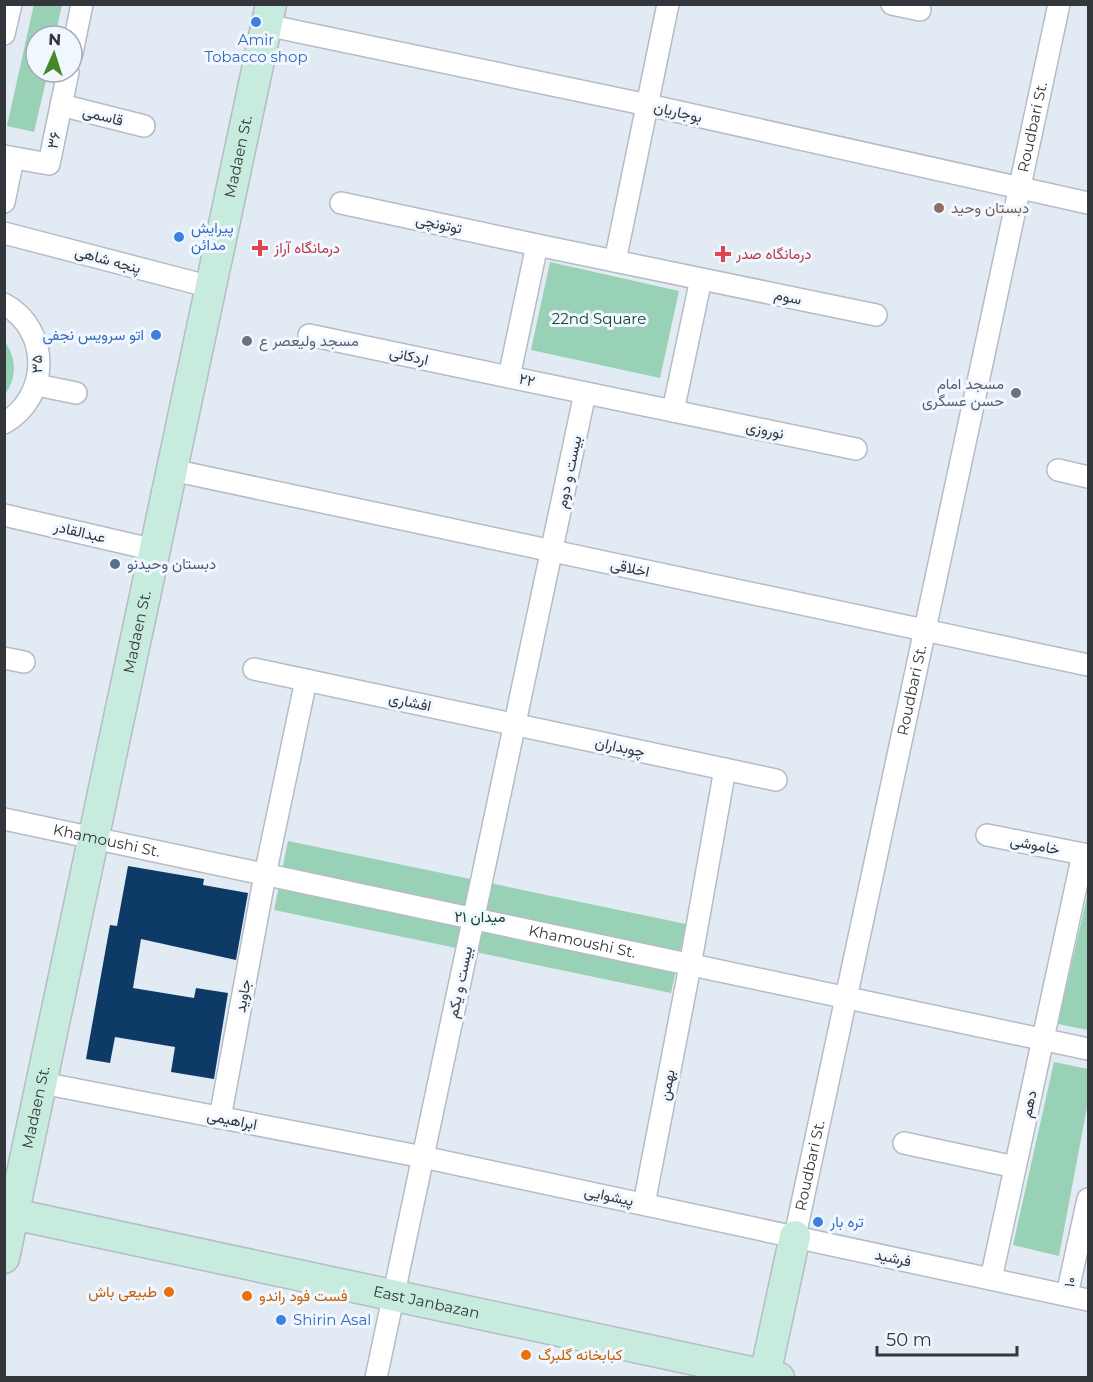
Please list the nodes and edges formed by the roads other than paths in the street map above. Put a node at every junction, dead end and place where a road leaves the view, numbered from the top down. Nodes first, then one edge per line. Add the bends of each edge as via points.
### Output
1 (11, 4) edge
2 (82, 4) edge
3 (668, 4) edge
4 (892, 4) edge
5 (1059, 4) edge
6 (920, 10) dead end
7 (268, 15) edge
8 (78, 24) edge
9 (4, 34) edge
10 (65, 84) edge
11 (61, 105) junction
12 (648, 105) junction
13 (144, 126) dead end
14 (9, 158) edge
15 (1020, 188) junction
16 (4, 202) edge
17 (340, 203) dead end
18 (1089, 203) edge
19 (4, 233) edge
20 (537, 244) junction
21 (615, 261) junction
22 (701, 279) junction
23 (211, 287) junction
24 (4, 304) edge
25 (876, 315) dead end
26 (309, 335) dead end
27 (509, 377) junction
28 (37, 385) junction
29 (76, 393) dead end
30 (585, 393) junction
31 (674, 411) junction
32 (4, 423) edge
33 (856, 450) dead end
34 (172, 470) junction
35 (1058, 470) dead end
36 (1089, 477) edge
37 (4, 515) edge
38 (155, 550) junction
39 (552, 551) junction
40 (925, 630) junction
41 (1089, 665) edge
42 (254, 669) dead end
43 (306, 680) junction
44 (515, 724) junction
45 (725, 769) junction
46 (776, 780) dead end
47 (4, 819) edge
48 (987, 836) dead end
49 (94, 838) junction
50 (1086, 854) edge
51 (265, 875) junction
52 (473, 919) junction
53 (690, 966) junction
54 (846, 998) junction
55 (1043, 1039) junction
56 (1089, 1049) edge
57 (42, 1083) junction
58 (220, 1118) junction
59 (903, 1143) dead end
60 (423, 1157) junction
61 (1015, 1167) junction
62 (1089, 1199) edge
63 (644, 1204) junction
64 (9, 1213) edge
65 (795, 1236) junction
66 (4, 1258) edge
67 (991, 1279) junction
68 (393, 1295) junction
69 (1067, 1296) junction
70 (1089, 1300) edge
71 (376, 1377) edge
72 (770, 1377) edge

1 - 9 street
2 - 8 street
3 - 12 street
4 - 6 street
5 - 15 street, Roudbari St.
7 - 12 street, بوجاریان
7 - 23 main road, Madaen St.
10 - 11 street, ۳۶
11 - 13 street, قاسمی
11 - 14 street, ۳۶ via 50,164
12 - 15 street, بوجاریان
12 - 21 street
14 - 16 street
15 - 18 street, بوجاریان
15 - 40 street, Roudbari St.
17 - 20 street, توتونچی
19 - 23 street, پنجه شاهی
20 - 21 street
20 - 27 street, ۲۲
21 - 22 street
22 - 25 street, سوم
22 - 31 street
23 - 34 main road, Madaen St.
24 - 28 street, ۳۵ via 25,320 36,340 40,363
26 - 27 street, اردکانی
27 - 30 street, ۲۲
28 - 29 street
28 - 32 street, ۳۵ via 28,403
30 - 31 street, ۲۲
30 - 39 street, بیست و دوم
31 - 33 street, نوروزی
34 - 38 main road, Madaen St.
34 - 39 street, اخلاقی
35 - 36 street
37 - 38 street, عبدالقادر
38 - 49 main road, Madaen St.
39 - 40 street, اخلاقی
39 - 44 street, بیست و یکم
40 - 41 street, اخلاقی
40 - 54 street, Roudbari St.
42 - 43 street, افشاری
43 - 44 street, افشاری
43 - 51 street
44 - 45 street, چوبداران
44 - 52 street, بیست و یکم
45 - 46 street, چوبداران
45 - 53 street
47 - 49 street, Khamoushi St.
48 - 50 street, خاموشی
49 - 51 street, Khamoushi St.
49 - 57 main road, Madaen St.
50 - 55 street, دهم
51 - 52 street, Khamoushi St.
51 - 58 street, جاوید
52 - 53 street, Khamoushi St.
52 - 60 street, بیست و یکم
53 - 54 street, Khamoushi St.
53 - 63 street, بهمن
54 - 55 street, Khamoushi St.
54 - 65 street, Roudbari St.
55 - 56 street, Khamoushi St.
55 - 61 street, دهم
57 - 58 street, ابراهیمی
57 - 64 main road, Madaen St.
58 - 60 street, ابراهیمی
59 - 61 street
60 - 63 street, پیشوایی
60 - 68 street, بیست و یکم
61 - 67 street, دهم
62 - 69 street, ۱۰
63 - 65 street, پیشوایی
64 - 66 main road, Madaen St.
64 - 68 main road, East Janbazan
65 - 67 street, فرشید
65 - 72 main road, Roudbari St.
67 - 69 street
68 - 71 street, بیست و یکم
68 - 72 main road, East Janbazan
69 - 70 street

